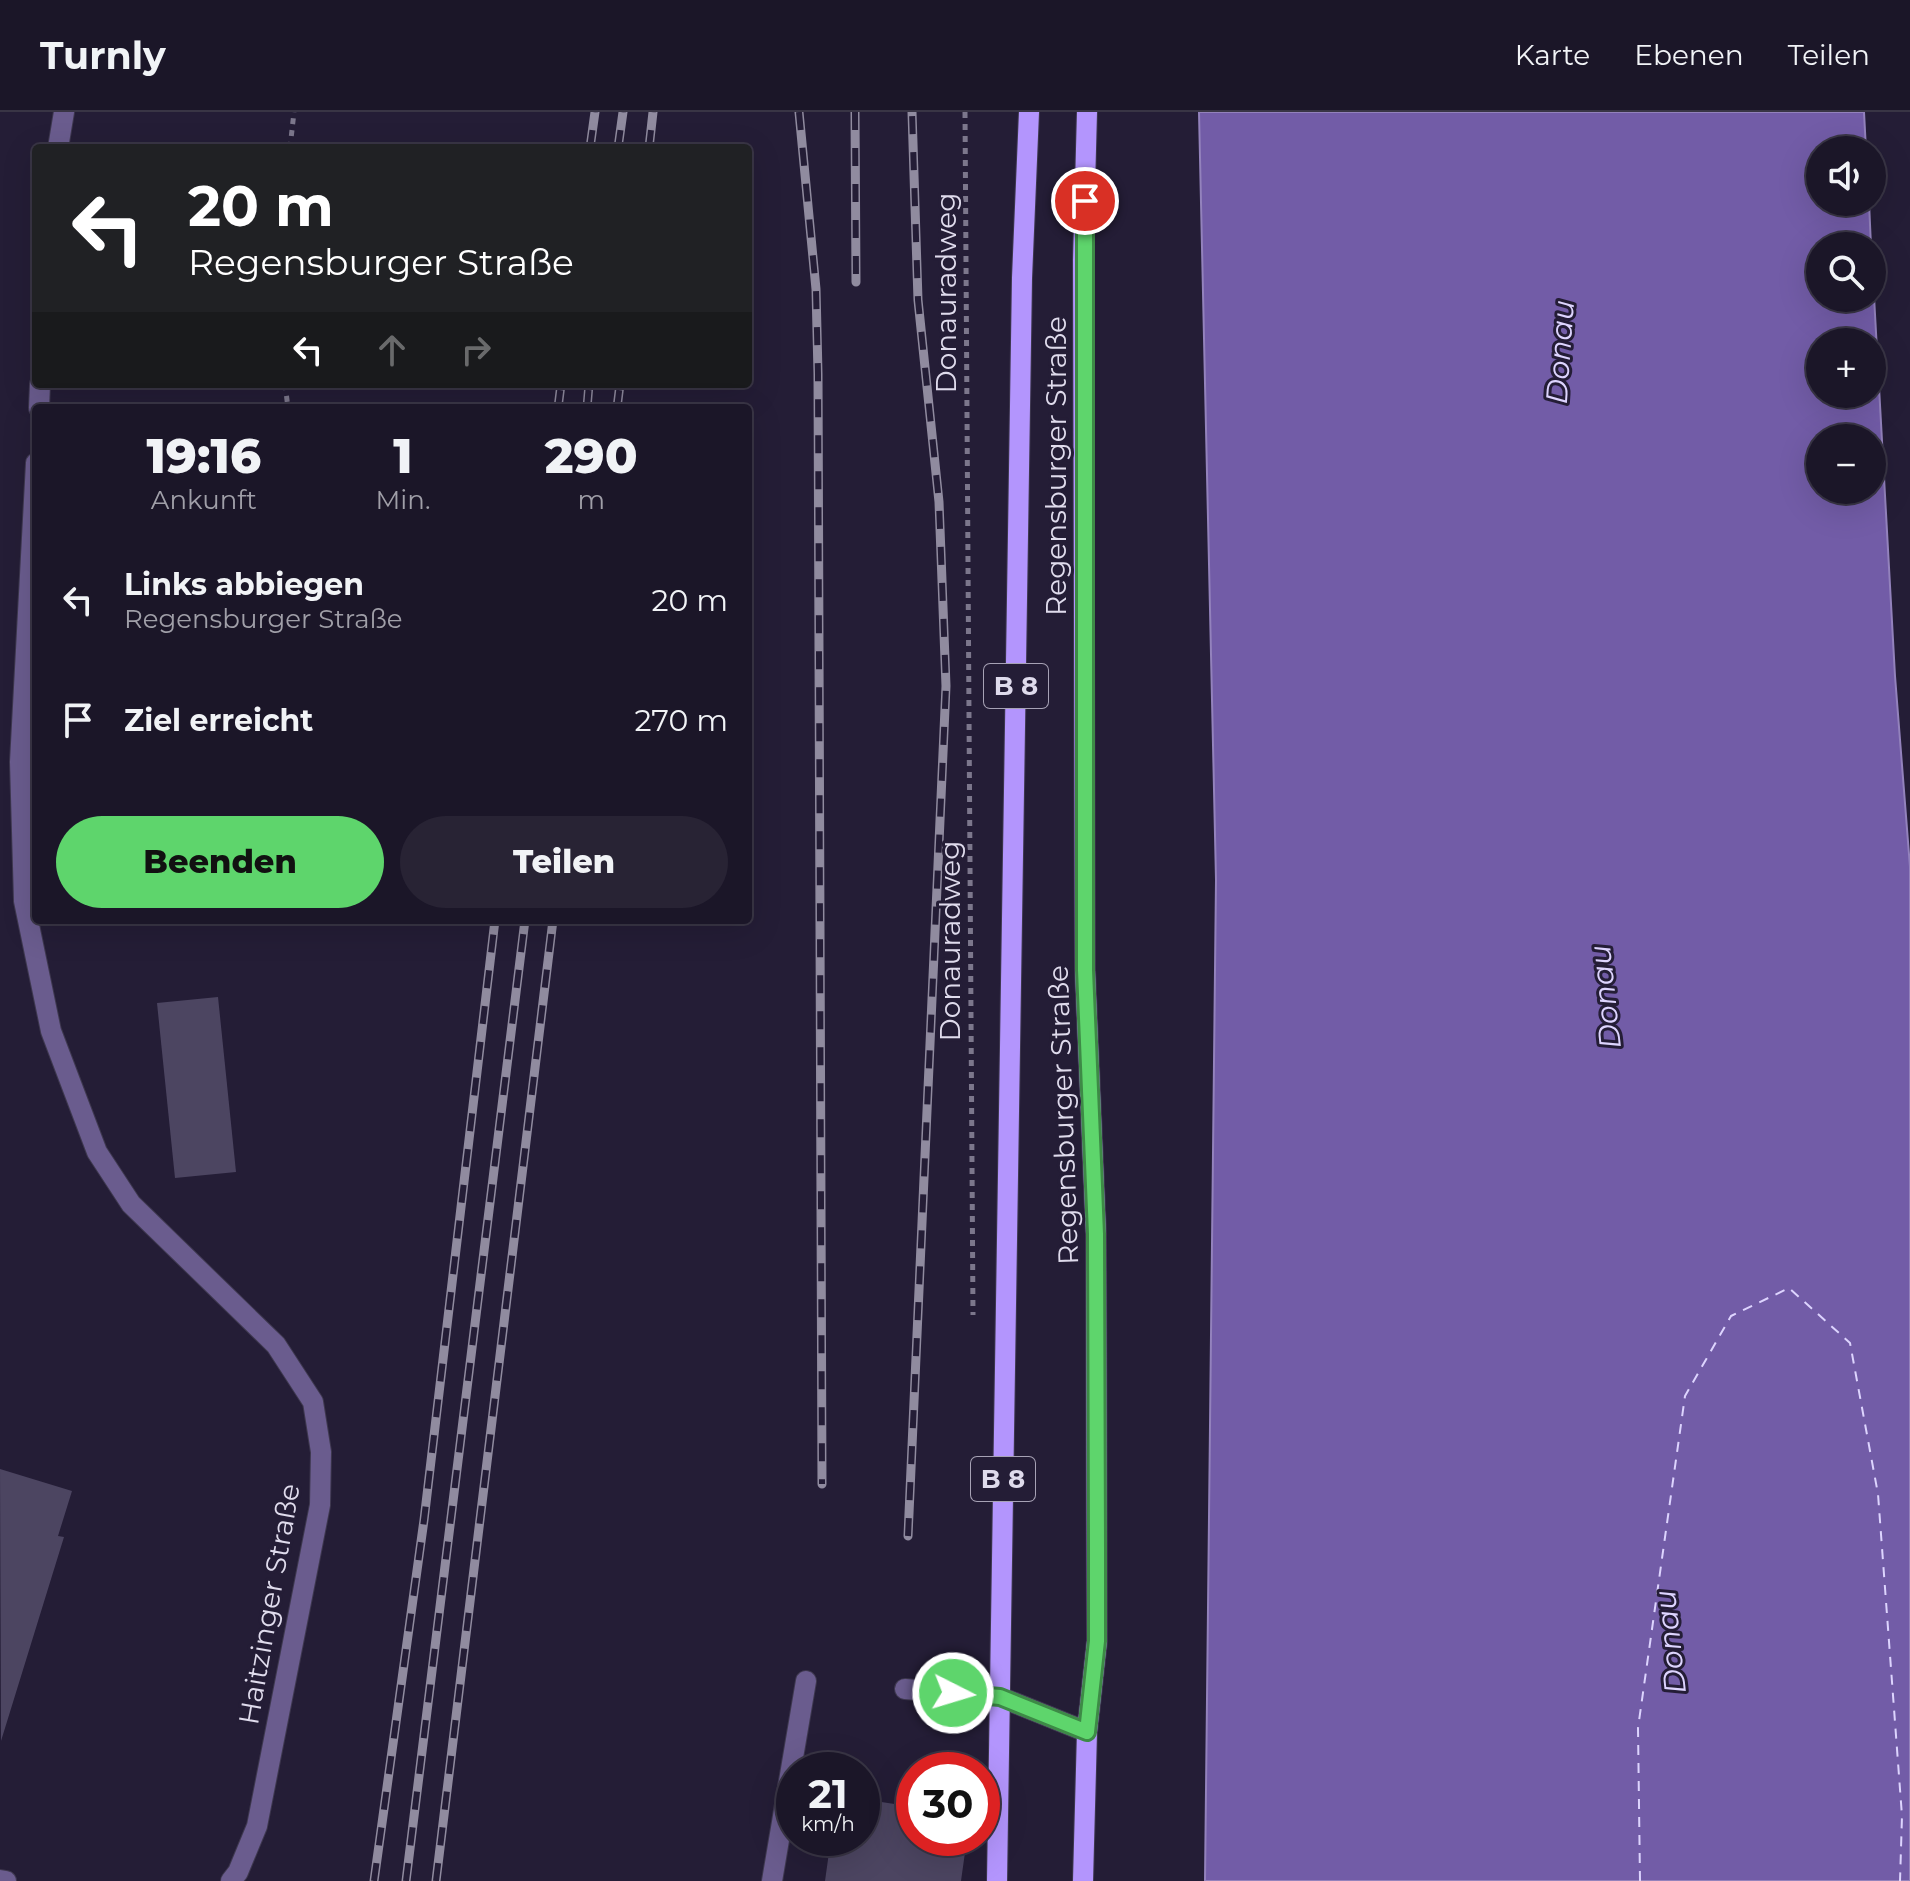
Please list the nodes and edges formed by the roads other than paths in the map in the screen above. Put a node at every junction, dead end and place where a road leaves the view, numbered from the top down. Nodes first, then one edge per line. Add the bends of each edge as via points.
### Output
1 (64, 112) edge
2 (1029, 112) edge
3 (1087, 112) edge
4 (59, 144) edge
5 (32, 538) edge
6 (806, 1681) dead end
7 (905, 1689) dead end
8 (1000, 1697) junction
9 (1087, 1732) junction
10 (0, 1880) edge
11 (6, 1881) edge
12 (231, 1881) edge
13 (772, 1881) edge
14 (997, 1881) edge
15 (1083, 1881) edge

1 - 4 street
2 - 8 main road, Regensburger Straße / B 8
3 - 9 main road, Regensburger Straße / B 8 via 1085,970 1096,1234 1097,1641
5 - 12 street, Haitzinger Straße via 20,762 24,901 51,1031 97,1152 131,1204 276,1345 313,1402 321,1452 320,1505 257,1826
6 - 13 street
7 - 8 street
8 - 9 street
8 - 14 main road, Regensburger Straße / B 8
9 - 15 main road, Regensburger Straße / B 8
10 - 11 street

